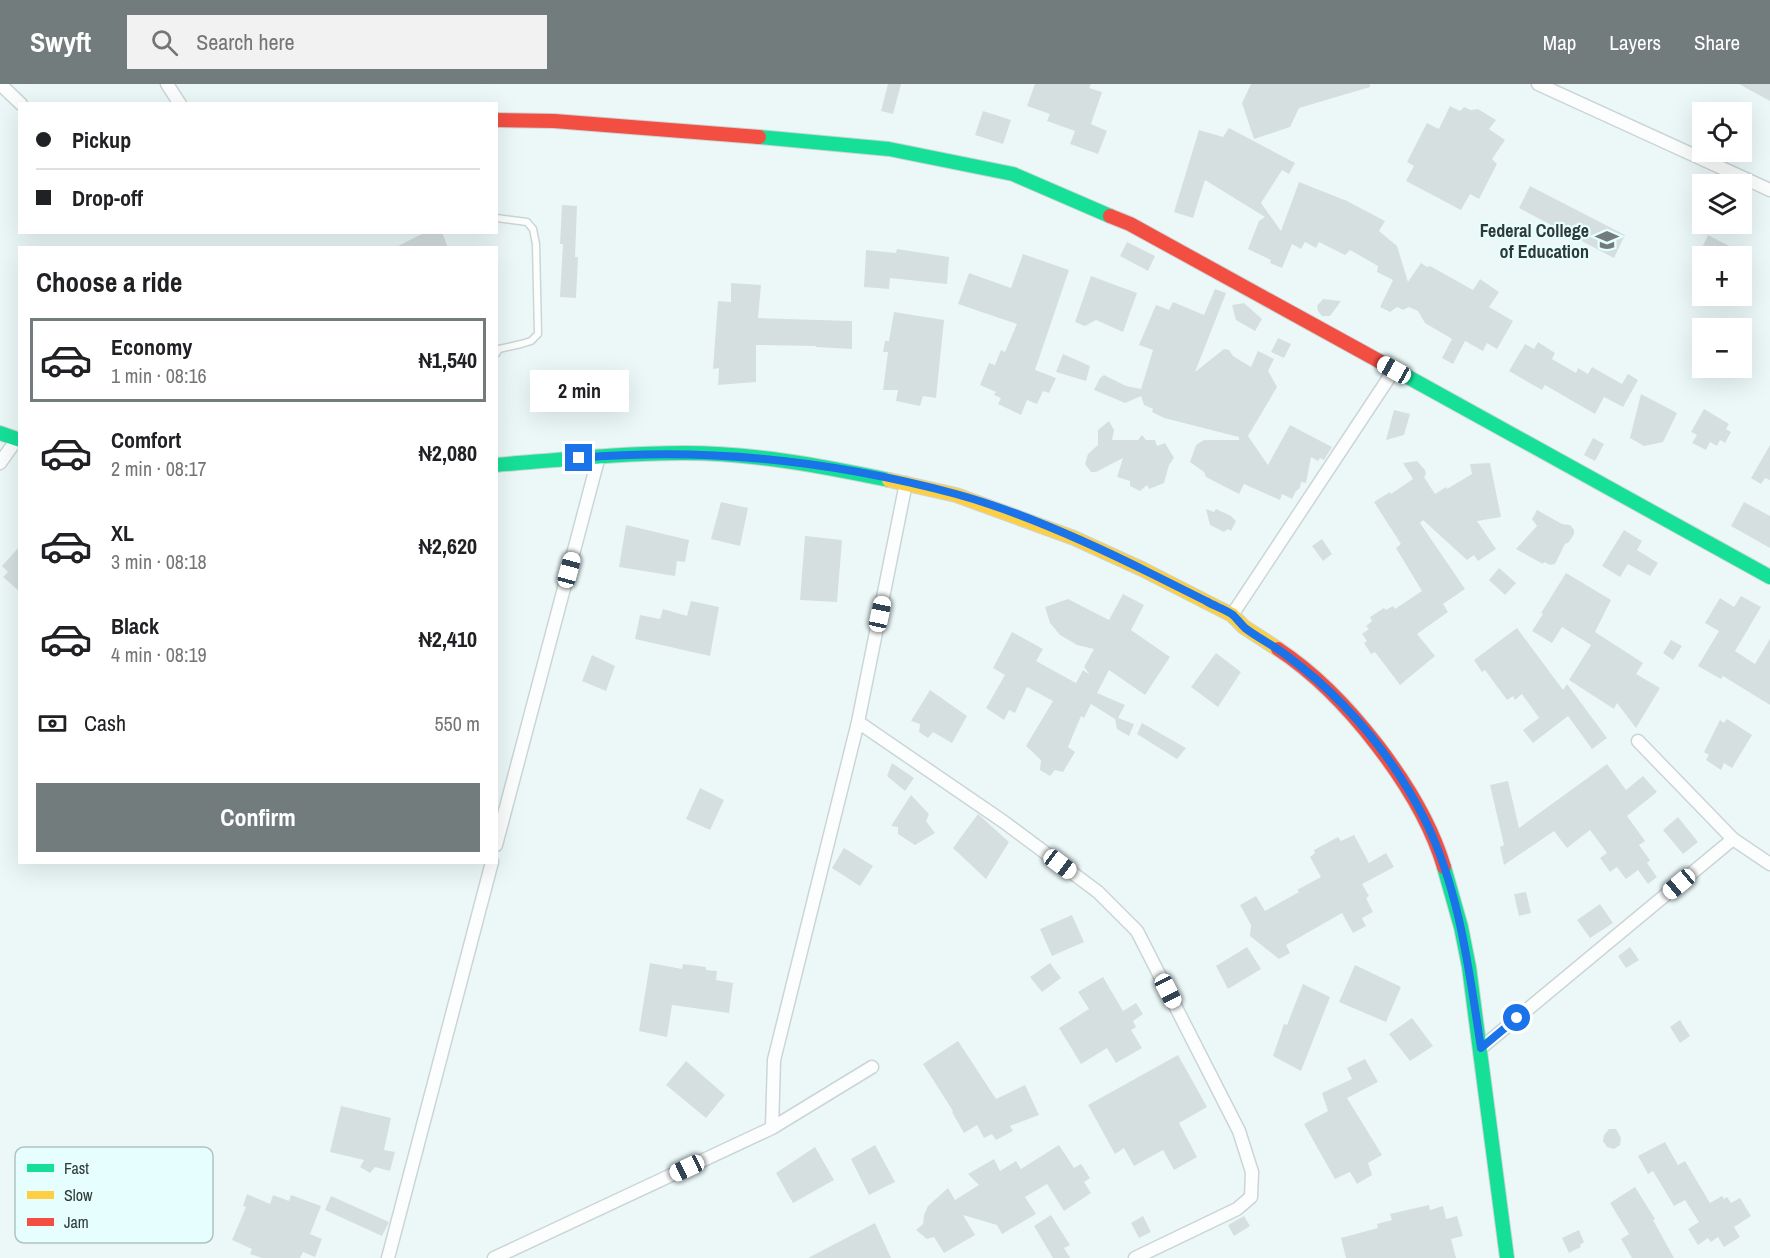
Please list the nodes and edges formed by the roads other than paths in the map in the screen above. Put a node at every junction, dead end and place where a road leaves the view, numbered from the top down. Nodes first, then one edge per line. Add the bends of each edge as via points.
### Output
1 (0, 84) edge
2 (167, 84) edge
3 (1538, 84) edge
4 (19, 102) edge
5 (179, 102) edge
6 (498, 120) edge
7 (1770, 190) edge
8 (498, 218) edge
9 (498, 351) edge
10 (1394, 370) junction
11 (0, 434) edge
12 (18, 440) edge
13 (599, 456) junction
14 (0, 463) edge
15 (498, 465) edge
16 (906, 483) junction
17 (1770, 577) edge
18 (1232, 615) junction
19 (858, 722) junction
20 (1638, 741) dead end
21 (498, 837) edge
22 (1733, 839) junction
23 (491, 864) edge
24 (1770, 864) edge
25 (1481, 1048) junction
26 (872, 1067) dead end
27 (772, 1128) junction
28 (388, 1258) edge
29 (494, 1258) edge
30 (1136, 1258) edge
31 (1507, 1258) edge

1 - 4 street
2 - 5 street
3 - 7 street
6 - 10 main road via 889,148 1013,174 1130,224
8 - 9 lane via 527,222 533,229 539,319 538,334 531,340
10 - 17 main road
10 - 18 street
11 - 12 main road
12 - 14 street
13 - 15 main road
13 - 16 main road via 727,455 828,467
13 - 21 street
16 - 18 main road via 957,495 1074,538
16 - 19 street
18 - 25 main road via 1284,653 1347,709 1382,751 1414,801 1440,855 1461,927
19 - 27 street via 774,1060
19 - 30 street via 1098,892 1137,931 1239,1131 1252,1172 1251,1197 1237,1209
20 - 22 street
22 - 24 street
22 - 25 street
23 - 28 street
25 - 31 main road
26 - 27 street
27 - 29 street

